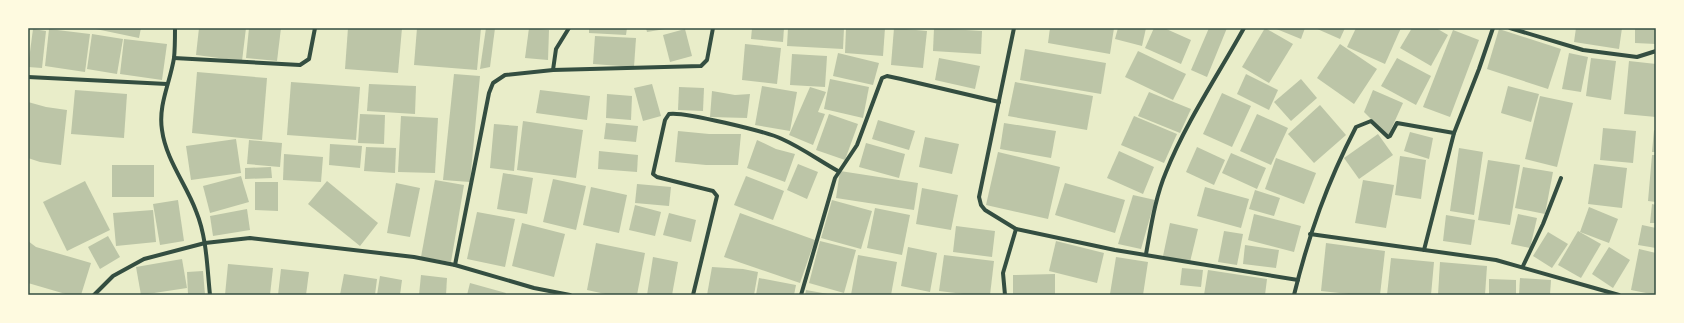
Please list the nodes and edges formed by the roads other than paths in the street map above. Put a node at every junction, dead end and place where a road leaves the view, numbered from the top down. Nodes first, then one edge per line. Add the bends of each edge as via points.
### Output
1 (175, 28) edge
2 (315, 28) edge
3 (569, 28) edge
4 (713, 28) edge
5 (1014, 28) edge
6 (1244, 28) edge
7 (1493, 28) edge
8 (1510, 28) edge
9 (1656, 51) edge
10 (174, 58) junction
11 (553, 70) junction
12 (28, 77) edge
13 (167, 84) junction
14 (999, 102) junction
15 (1454, 133) junction
16 (838, 171) junction
17 (1561, 178) dead end
18 (1016, 229) junction
19 (1310, 234) junction
20 (205, 243) junction
21 (1424, 250) junction
22 (1146, 254) junction
23 (455, 265) junction
24 (1523, 266) junction
25 (1298, 280) junction
26 (562, 294) edge
27 (94, 295) edge
28 (210, 295) edge
29 (570, 295) edge
30 (693, 295) edge
31 (801, 295) edge
32 (1005, 295) edge
33 (1294, 295) edge
34 (1620, 295) edge

1 - 10 street
2 - 10 street via 308,59 300,65
3 - 11 street via 556,49
4 - 11 street via 708,60 701,66
5 - 14 street
6 - 22 street via 1179,142 1165,173
7 - 15 street
8 - 9 street via 1583,50 1637,57
10 - 13 street
11 - 23 street via 505,75 493,84
12 - 13 street
13 - 20 street via 161,112 164,142 197,212
14 - 16 street via 884,76 857,145
14 - 18 street via 979,197 985,210
15 - 19 street via 1397,124 1389,137 1371,121 1356,127
15 - 21 street
16 - 30 street via 777,136 719,122 668,114 653,174 713,191 717,196
16 - 31 street via 828,195
17 - 24 street
18 - 22 street
18 - 32 street via 1003,273
19 - 21 street
19 - 25 street
20 - 23 street via 250,238 383,253
20 - 27 street via 144,259 113,276
20 - 28 street
21 - 24 street
22 - 25 street
23 - 26 street
24 - 34 street via 1547,276
25 - 33 street
26 - 29 street

